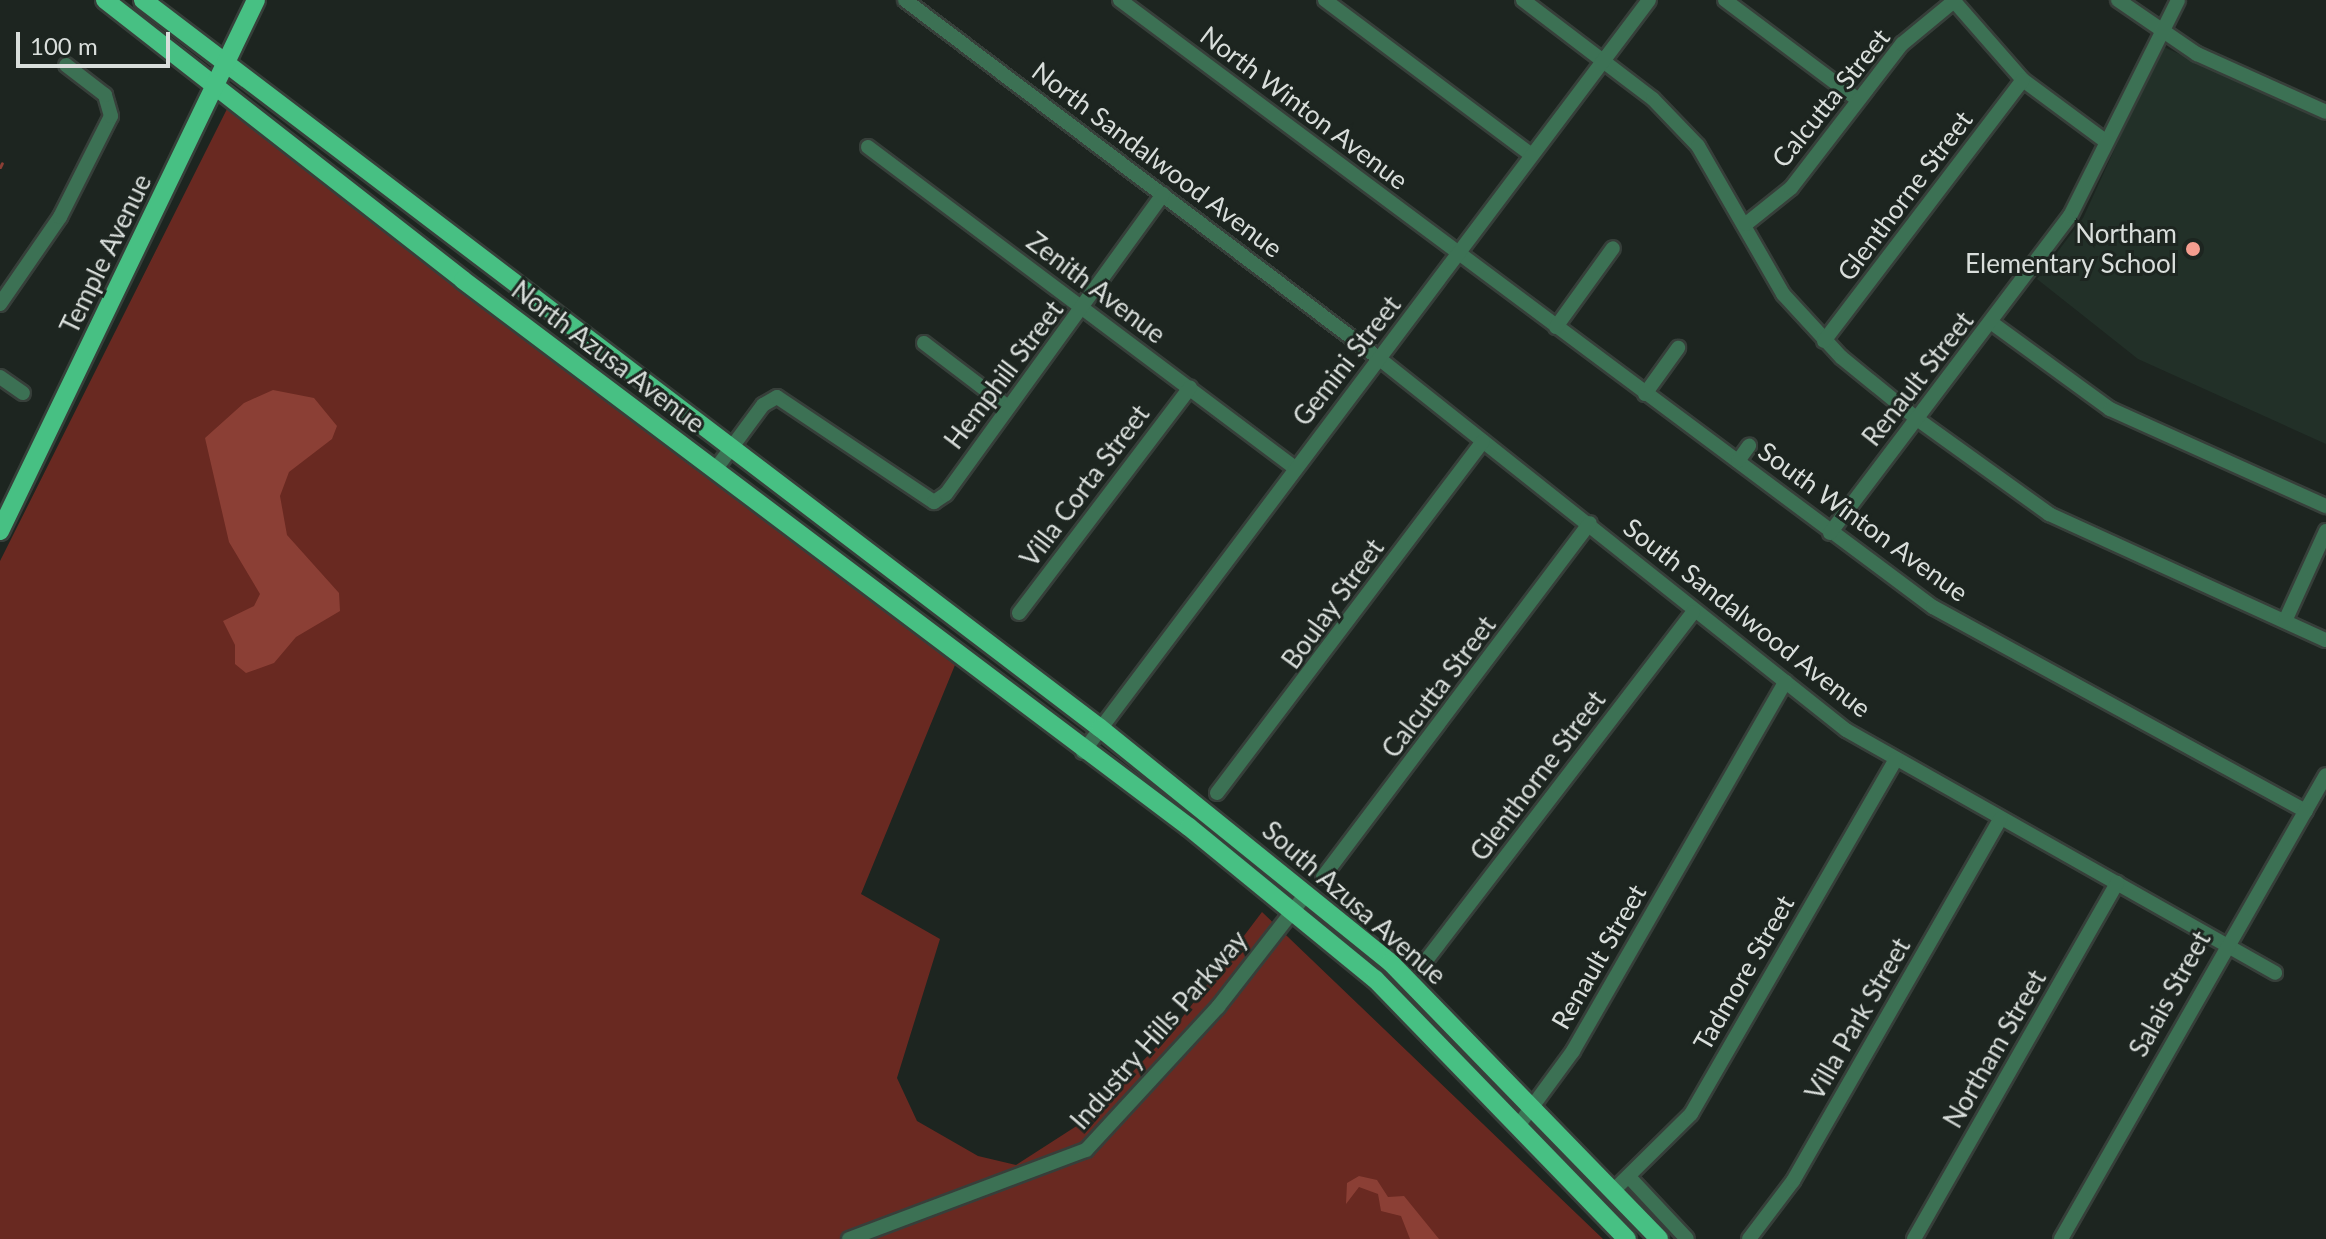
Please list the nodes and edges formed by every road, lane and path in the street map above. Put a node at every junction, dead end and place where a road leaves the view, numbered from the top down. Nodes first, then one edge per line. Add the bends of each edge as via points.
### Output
1 (105, 0) edge
2 (143, 0) edge
3 (256, 0) edge
4 (905, 0) edge
5 (1120, 0) edge
6 (1325, 0) edge
7 (1523, 0) edge
8 (1649, 0) edge
9 (1725, 0) edge
10 (1954, 0) edge
11 (2118, 0) edge
12 (2178, 0) edge
13 (2158, 32) junction
14 (1602, 60) junction
15 (66, 65) dead end
16 (229, 65) junction
17 (2023, 80) junction
18 (218, 86) junction
19 (1858, 100) junction
20 (2326, 112) edge
21 (2105, 141) junction
22 (868, 147) dead end
23 (1530, 154) junction
24 (1163, 194) junction
25 (1746, 224) junction
26 (1613, 248) dead end
27 (1459, 255) junction
28 (0, 304) edge
29 (1083, 309) junction
30 (1992, 323) junction
31 (1556, 327) junction
32 (1824, 341) junction
33 (924, 343) dead end
34 (1678, 348) dead end
35 (1381, 360) junction
36 (0, 377) edge
37 (1190, 388) junction
38 (23, 393) dead end
39 (1645, 394) junction
40 (1008, 407) junction
41 (1917, 419) junction
42 (1483, 441) junction
43 (1749, 446) dead end
44 (730, 450) junction
45 (1738, 461) junction
46 (1295, 468) junction
47 (715, 470) junction
48 (2326, 506) edge
49 (1590, 523) junction
50 (1, 524) edge
51 (2326, 531) edge
52 (1830, 533) junction
53 (1693, 612) junction
54 (1019, 613) dead end
55 (2285, 621) junction
56 (2326, 640) edge
57 (971, 666) junction
58 (1027, 673) junction
59 (1785, 682) junction
60 (1100, 728) junction
61 (1083, 752) junction
62 (1896, 759) junction
63 (2326, 775) edge
64 (1217, 793) dead end
65 (2306, 811) junction
66 (2001, 818) junction
67 (1323, 877) dead end
68 (2117, 883) junction
69 (1306, 894) junction
70 (1291, 913) junction
71 (2225, 944) junction
72 (1421, 967) dead end
73 (2275, 973) dead end
74 (1533, 1108) junction
75 (1518, 1126) junction
76 (1630, 1178) junction
77 (1612, 1192) junction
78 (849, 1239) edge
79 (1627, 1239) edge
80 (1659, 1239) edge
81 (1687, 1239) edge
82 (1749, 1239) edge
83 (1914, 1239) edge
84 (2061, 1239) edge

1 - 18 main road, North Azusa Avenue
2 - 16 main road, North Azusa Avenue
3 - 16 main road, Temple Avenue
4 - 24 street, North Sandalwood Avenue
5 - 27 street, North Winton Avenue
6 - 23 street
7 - 14 street
8 - 14 street, Gemini Street
9 - 19 street
10 - 17 street
10 - 19 street, Calcutta Street via 1902,44
11 - 13 street
12 - 13 street, Renault Street
13 - 20 street
13 - 21 street, Renault Street
14 - 23 street, Gemini Street
14 - 25 street via 1653,99 1698,146
15 - 28 street via 105,95 111,116 60,217
16 - 18 main road, Temple Avenue
16 - 44 main road, North Azusa Avenue
17 - 21 street
17 - 32 street, Glenthorne Street
18 - 47 main road, North Azusa Avenue
18 - 50 main road, Temple Avenue
19 - 25 street, Calcutta Street via 1791,188
21 - 30 street, Renault Street via 2070,216
22 - 29 street, Zenith Avenue
23 - 27 street, Gemini Street
24 - 29 street, Hemphill Street
24 - 35 street, North Sandalwood Avenue
25 - 32 street via 1783,294
26 - 31 street
27 - 31 street, South Winton Avenue
27 - 35 street, Gemini Street
29 - 37 street, Zenith Avenue
29 - 40 street, Hemphill Street
30 - 41 street, Renault Street
30 - 48 street via 2110,409
31 - 39 street, South Winton Avenue
32 - 41 street
33 - 40 street
34 - 39 street
35 - 42 street, South Sandalwood Avenue
35 - 46 street, Gemini Street
36 - 38 street
37 - 46 street, Zenith Avenue
37 - 54 street, Villa Corta Street
39 - 45 street, South Winton Avenue
40 - 44 street, Hemphill Street via 934,502 777,397 763,405
41 - 52 street, Renault Street
41 - 55 street via 2049,514
42 - 49 street, South Sandalwood Avenue
42 - 64 street, Boulay Street
43 - 45 street
44 - 47 street
44 - 58 main road, North Azusa Avenue
45 - 52 street, South Winton Avenue
46 - 60 street, Gemini Street
47 - 57 main road, North Azusa Avenue
49 - 53 street, South Sandalwood Avenue
49 - 67 street, Calcutta Street
51 - 55 street
52 - 65 street, South Winton Avenue via 1933,607
53 - 59 street, South Sandalwood Avenue
53 - 72 street, Glenthorne Street
55 - 56 street
57 - 58 main road via 991,662
57 - 61 main road, North Azusa Avenue
58 - 60 main road, North Azusa Avenue
59 - 62 street, South Sandalwood Avenue
59 - 74 street, Renault Street via 1573,1051
60 - 61 street, Gemini Street
60 - 69 main road, South Azusa Avenue
61 - 70 main road, South Azusa Avenue via 1189,827
62 - 66 street, South Sandalwood Avenue
62 - 76 street, Tadmore Street via 1691,1114
63 - 65 street, Salais Street
65 - 71 street, Salais Street
66 - 68 street, South Sandalwood Avenue
66 - 82 street, Villa Park Street via 1793,1181
68 - 71 street, South Sandalwood Avenue
68 - 83 street, Northam Street
69 - 70 street, Industry Hills Parkway
69 - 74 main road, South Azusa Avenue via 1390,962
70 - 75 main road, South Azusa Avenue via 1375,979
70 - 78 street, Industry Hills Parkway via 1218,1007 1086,1150
71 - 73 street, South Sandalwood Avenue
71 - 84 street, Salais Street
74 - 75 street, Renault Street
74 - 77 main road, South Azusa Avenue
75 - 79 main road, South Azusa Avenue
76 - 77 street, Tadmore Street
76 - 81 street
77 - 80 main road, South Azusa Avenue

